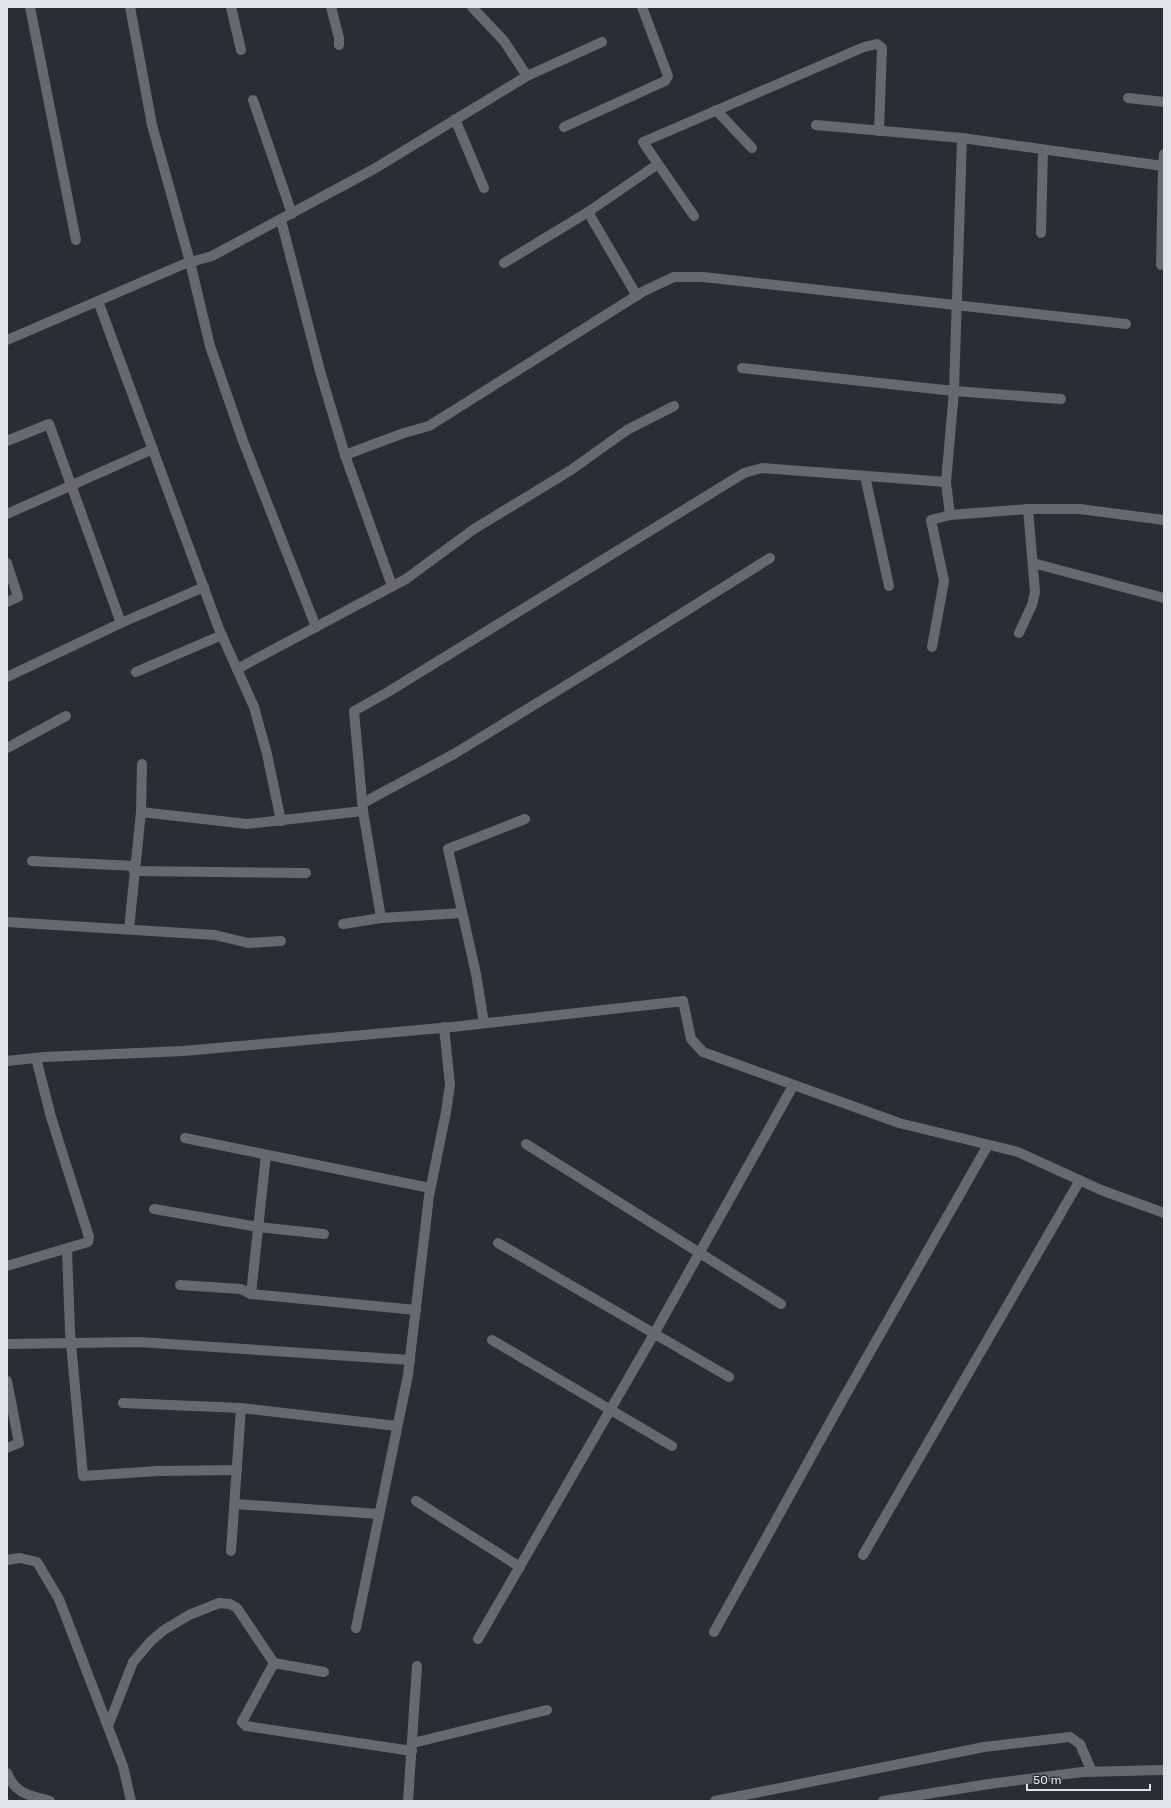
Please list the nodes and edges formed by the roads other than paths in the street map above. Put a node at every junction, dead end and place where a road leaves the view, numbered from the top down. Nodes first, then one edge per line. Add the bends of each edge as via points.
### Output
1 (30, 7) edge
2 (130, 7) edge
3 (232, 7) edge
4 (330, 7) edge
5 (472, 7) edge
6 (642, 7) edge
7 (602, 42) dead end
8 (339, 45) dead end
9 (242, 50) dead end
10 (527, 76) junction
11 (1128, 98) dead end
12 (253, 100) dead end
13 (1164, 102) edge
14 (716, 110) junction
15 (455, 119) junction
16 (816, 126) dead end
17 (564, 127) dead end
18 (879, 131) junction
19 (962, 138) junction
20 (752, 148) dead end
21 (1044, 150) junction
22 (1164, 154) edge
23 (658, 164) junction
24 (1163, 166) junction
25 (484, 188) dead end
26 (588, 212) junction
27 (292, 214) junction
28 (694, 216) dead end
29 (281, 220) junction
30 (1041, 233) dead end
31 (76, 240) dead end
32 (190, 262) junction
33 (504, 263) dead end
34 (1161, 265) dead end
35 (637, 296) junction
36 (98, 301) junction
37 (957, 304) junction
38 (1126, 324) dead end
39 (8, 338) edge
40 (742, 368) dead end
41 (954, 391) junction
42 (1061, 399) dead end
43 (674, 406) dead end
44 (7, 441) edge
45 (153, 449) junction
46 (345, 455) junction
47 (865, 476) junction
48 (946, 482) junction
49 (71, 487) junction
50 (1028, 509) junction
51 (7, 514) edge
52 (950, 515) junction
53 (1164, 520) edge
54 (770, 558) dead end
55 (7, 563) edge
56 (1032, 563) junction
57 (392, 586) junction
58 (888, 586) dead end
59 (204, 588) junction
60 (1164, 598) edge
61 (7, 602) edge
62 (121, 623) junction
63 (316, 627) junction
64 (1019, 634) dead end
65 (222, 635) junction
66 (932, 647) dead end
67 (237, 669) junction
68 (136, 672) dead end
69 (7, 677) edge
70 (66, 716) dead end
71 (7, 748) edge
72 (142, 764) dead end
73 (363, 807) junction
74 (141, 812) junction
75 (525, 819) dead end
76 (281, 821) junction
77 (32, 861) dead end
78 (135, 869) junction
79 (306, 873) dead end
80 (462, 913) junction
81 (381, 918) junction
82 (7, 922) edge
83 (343, 924) dead end
84 (129, 930) junction
85 (281, 941) dead end
86 (484, 1023) junction
87 (444, 1027) junction
88 (36, 1058) junction
89 (7, 1062) edge
90 (793, 1086) junction
91 (185, 1138) dead end
92 (526, 1144) dead end
93 (988, 1145) junction
94 (266, 1155) junction
95 (1080, 1180) junction
96 (430, 1188) junction
97 (154, 1209) dead end
98 (1164, 1213) edge
99 (258, 1227) junction
100 (324, 1234) dead end
101 (498, 1244) dead end
102 (67, 1249) junction
103 (700, 1253) junction
104 (7, 1266) edge
105 (180, 1285) dead end
106 (251, 1294) junction
107 (781, 1304) dead end
108 (416, 1310) junction
109 (654, 1334) junction
110 (492, 1340) dead end
111 (71, 1342) junction
112 (7, 1344) edge
113 (410, 1360) junction
114 (729, 1376) dead end
115 (7, 1381) edge
116 (123, 1403) dead end
117 (241, 1408) junction
118 (610, 1410) junction
119 (397, 1426) junction
120 (672, 1446) dead end
121 (7, 1448) edge
122 (237, 1470) junction
123 (416, 1501) dead end
124 (235, 1504) junction
125 (379, 1514) junction
126 (232, 1551) dead end
127 (863, 1555) dead end
128 (7, 1560) edge
129 (520, 1567) junction
130 (356, 1628) dead end
131 (714, 1632) dead end
132 (478, 1639) dead end
133 (274, 1663) junction
134 (417, 1666) dead end
135 (324, 1672) dead end
136 (547, 1710) dead end
137 (108, 1726) junction
138 (412, 1747) junction
139 (1164, 1770) edge
140 (1092, 1772) junction
141 (7, 1773) edge
142 (50, 1801) edge
143 (131, 1801) edge
144 (408, 1801) edge
145 (715, 1801) edge
146 (883, 1801) edge

1 - 31 street
2 - 32 street via 152,125
3 - 9 street
4 - 8 street
5 - 10 street via 504,41
6 - 17 street via 665,64 668,76 665,81
7 - 10 street
10 - 15 street
11 - 13 street
12 - 27 street
14 - 18 street via 864,47 877,44 882,48
14 - 20 street
14 - 23 street via 643,142
15 - 25 street
15 - 27 street via 374,169
16 - 18 street
18 - 19 street
19 - 21 street
19 - 37 street
21 - 24 street
21 - 30 street
22 - 24 street
23 - 26 street
23 - 28 street
24 - 34 street
26 - 33 street
26 - 35 street
27 - 29 street
29 - 32 street via 212,256
29 - 46 street via 320,371
32 - 36 street
32 - 63 street via 210,346 243,441
35 - 37 street via 674,277 703,277
35 - 46 street via 429,426
36 - 39 street
36 - 45 street
37 - 38 street
37 - 41 street
40 - 41 street
41 - 42 street
41 - 48 street
43 - 57 street via 627,430 571,470 474,529 406,579
44 - 49 street via 49,424
45 - 49 street
45 - 59 street
46 - 57 street
47 - 48 street
47 - 58 street
47 - 73 street via 762,468 744,474 354,711
48 - 52 street
49 - 51 street
49 - 62 street
50 - 52 street
50 - 53 street via 1080,509
50 - 56 street
52 - 66 street via 931,520 944,582
54 - 73 street via 461,750
55 - 61 street via 18,597
56 - 60 street
56 - 64 street via 1034,598
57 - 63 street
59 - 62 street
59 - 65 street
62 - 69 street
63 - 67 street
65 - 67 street
65 - 68 street
67 - 76 street via 254,707 268,754
70 - 71 street
72 - 74 street
73 - 76 street
73 - 81 street
74 - 76 street via 247,824
74 - 78 street
75 - 80 street via 448,850
77 - 78 street
78 - 79 street
78 - 84 street
80 - 81 street
80 - 86 street
81 - 83 street
82 - 84 street
84 - 85 street via 215,935 248,943
86 - 87 street
86 - 90 street via 683,1001 691,1039 703,1052
87 - 88 street via 184,1051
87 - 96 street via 450,1085
88 - 89 street
88 - 102 street via 51,1117 89,1237 85,1244
90 - 93 street via 899,1123
90 - 103 street
91 - 94 street
92 - 103 street
93 - 95 street via 1018,1152
93 - 131 street
94 - 96 street
94 - 99 street
95 - 98 street
95 - 127 street
96 - 108 street
97 - 99 street
99 - 100 street
99 - 106 street
101 - 109 street
102 - 104 street
102 - 111 street
103 - 107 street
103 - 109 street
105 - 106 street via 242,1289
106 - 108 street
108 - 113 street
109 - 114 street
109 - 118 street
110 - 118 street
111 - 112 street
111 - 113 street via 139,1342
111 - 122 street via 83,1476
113 - 119 street
115 - 121 street via 19,1443
116 - 117 street
117 - 119 street
117 - 122 street
118 - 120 street
118 - 129 street
119 - 125 street
122 - 124 street
123 - 129 street
124 - 125 street
124 - 126 street
125 - 130 street
128 - 137 street via 20,1558 37,1562 59,1599
129 - 132 street
133 - 135 street
133 - 137 street via 237,1608 219,1603 189,1615 151,1641 134,1662
133 - 138 street via 242,1722 246,1726
134 - 138 street
136 - 138 street
137 - 143 street via 123,1766
138 - 144 street
139 - 140 street
140 - 145 street via 1080,1744 1070,1737 984,1747
140 - 146 street via 989,1784
141 - 142 street via 14,1787

